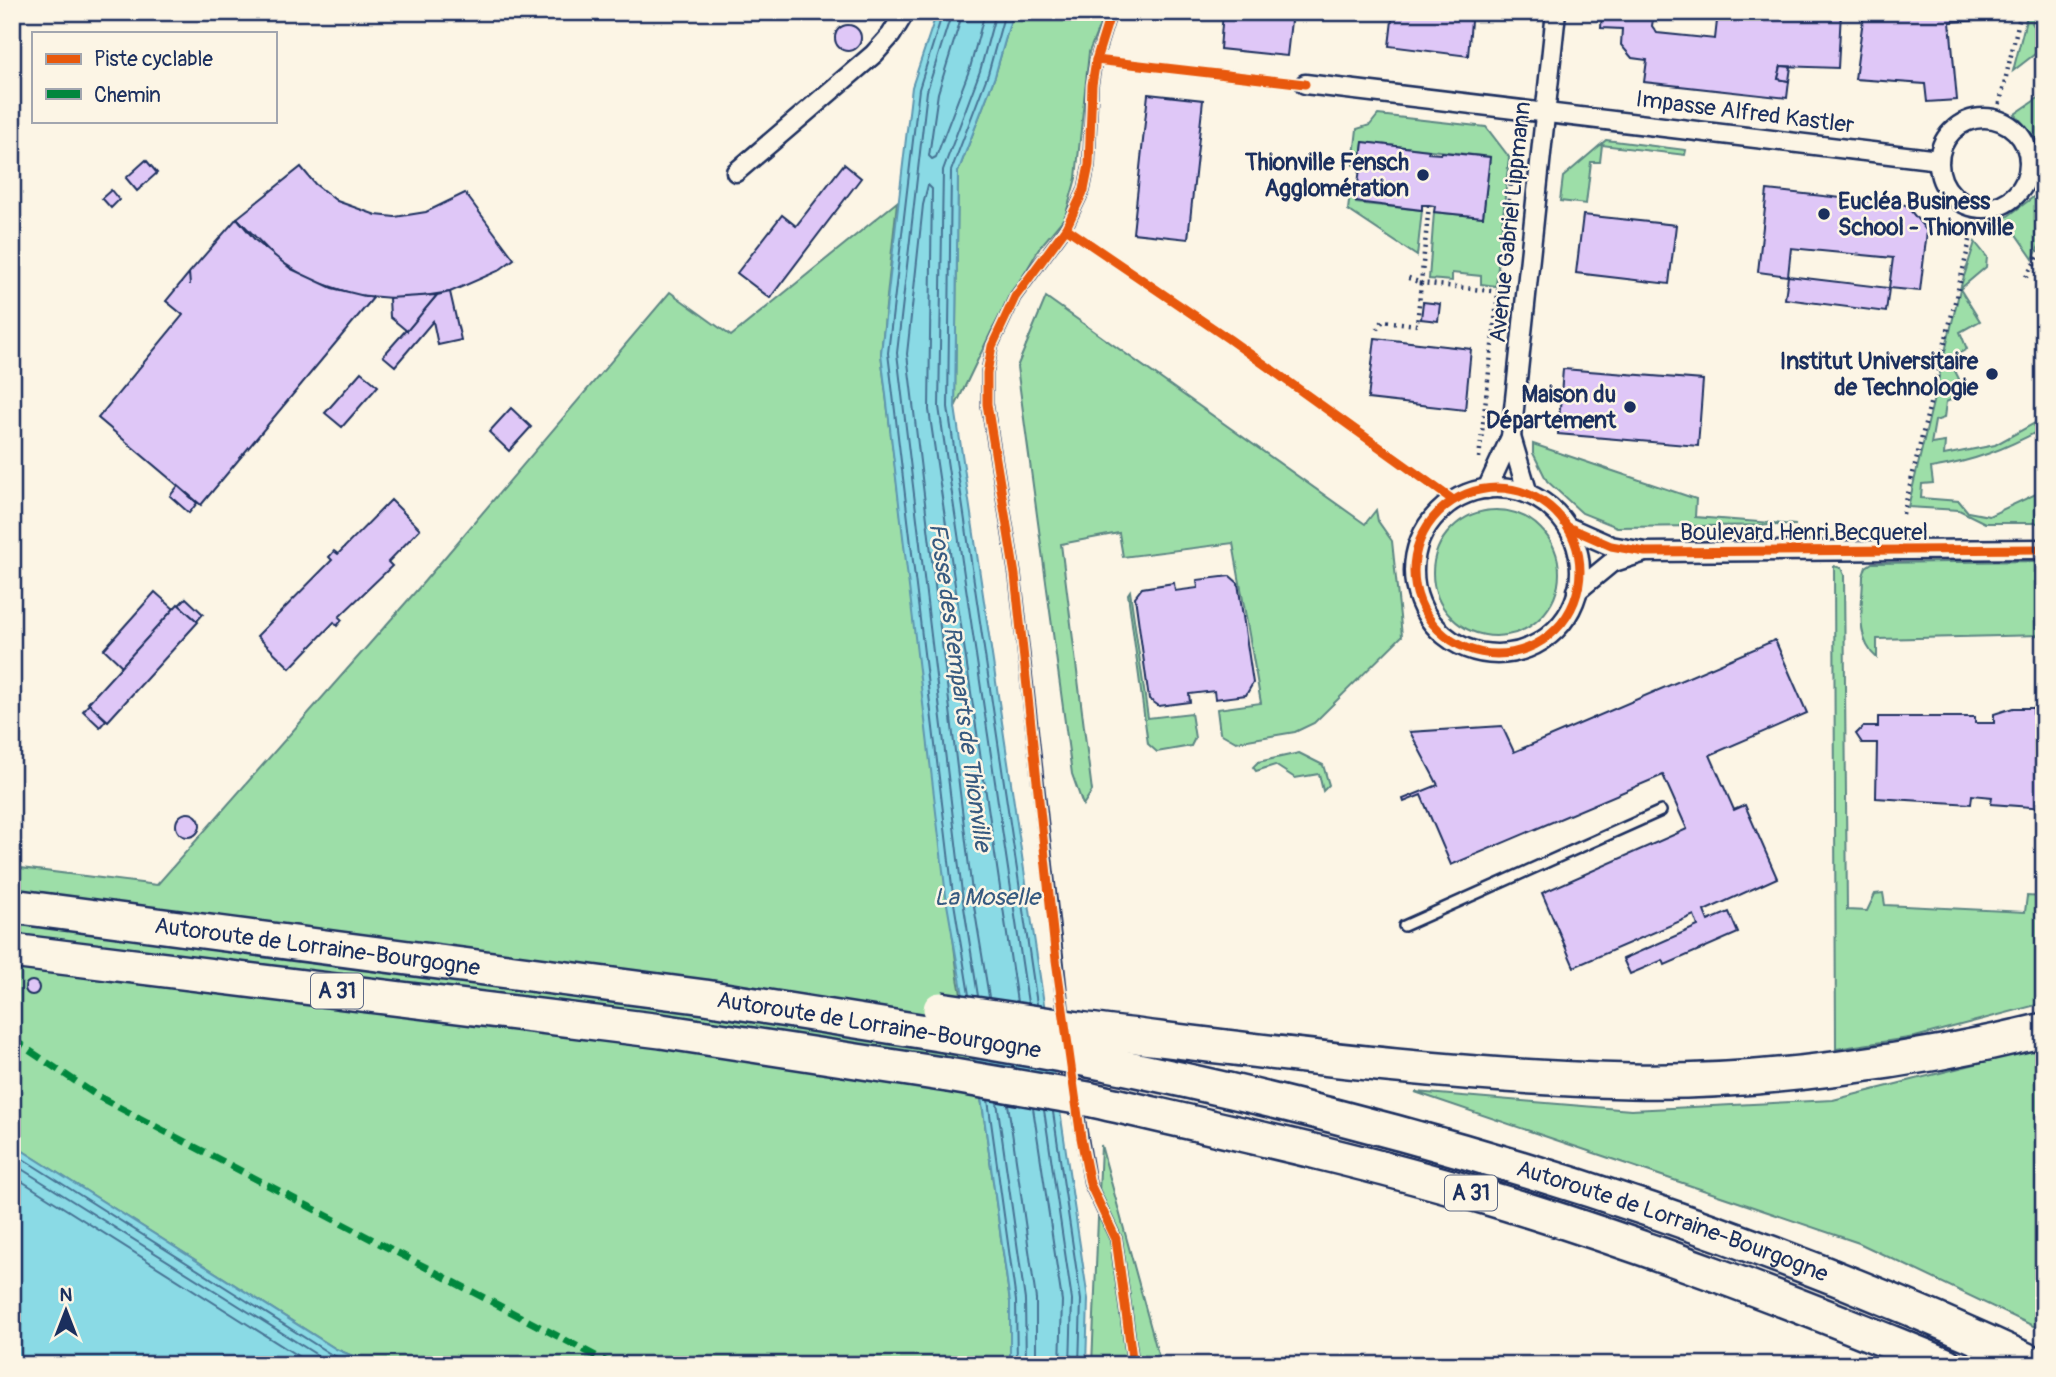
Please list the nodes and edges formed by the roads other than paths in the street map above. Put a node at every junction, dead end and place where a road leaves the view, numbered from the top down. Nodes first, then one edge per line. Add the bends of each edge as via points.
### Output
1 (905, 12) edge
2 (1111, 12) edge
3 (1556, 12) edge
4 (1305, 84) dead end
5 (1546, 113) junction
6 (1939, 160) junction
7 (737, 172) dead end
8 (1511, 437) junction
9 (1487, 489) junction
10 (1528, 494) junction
11 (1568, 527) junction
12 (2044, 549) edge
13 (1645, 552) junction
14 (1577, 591) junction
15 (1661, 811) dead end
16 (12, 906) edge
17 (1404, 926) dead end
18 (12, 951) edge
19 (2044, 1017) edge
20 (2044, 1030) edge
21 (1079, 1043) junction
22 (1902, 1057) junction
23 (1844, 1323) junction
24 (1133, 1365) edge
25 (1925, 1365) edge
26 (1946, 1365) edge
27 (2037, 1365) edge

1 - 7 street via 874,54
2 - 24 lane via 1094,72 1084,190 1066,228 1015,297 992,346 987,404 1015,575 1056,960 1081,1138 1090,1184 1116,1239
3 - 5 street, Avenue Gabriel Lippmann
4 - 5 street, Impasse Alfred Kastler
5 - 6 street, Impasse Alfred Kastler
5 - 8 street, Avenue Gabriel Lippmann
6 - 6 street via 1950,133 1975,118 2003,122 2015,130 2029,155 2025,182 2006,203 1992,208 1978,208 1953,196 1940,173
8 - 9 street, Avenue Gabriel Lippmann
8 - 10 street, Avenue Gabriel Lippmann
9 - 10 street
9 - 14 street via 1453,500 1423,532 1415,556 1414,581 1420,605 1434,626 1475,652 1500,655 1524,650 1546,639 1563,622
10 - 11 street
11 - 13 street, Boulevard Henri Becquerel via 1611,546
11 - 14 street via 1578,551
12 - 13 street, Boulevard Henri Becquerel
13 - 14 street, Boulevard Henri Becquerel via 1611,563
15 - 17 lane
16 - 21 highway, Autoroute de Lorraine-Bourgogne / A 31, bridge via 705,997 774,990
18 - 23 highway, Autoroute de Lorraine-Bourgogne / A 31, bridge via 661,1031 1088,1099 1477,1195 1603,1235
19 - 22 highway
20 - 22 highway
21 - 22 highway via 1311,1057 1493,1075 1633,1081 1741,1077
21 - 27 highway, Autoroute de Lorraine-Bourgogne / A 31 via 1599,1191 1814,1268
23 - 25 highway
23 - 26 highway, Autoroute de Lorraine-Bourgogne / A 31

